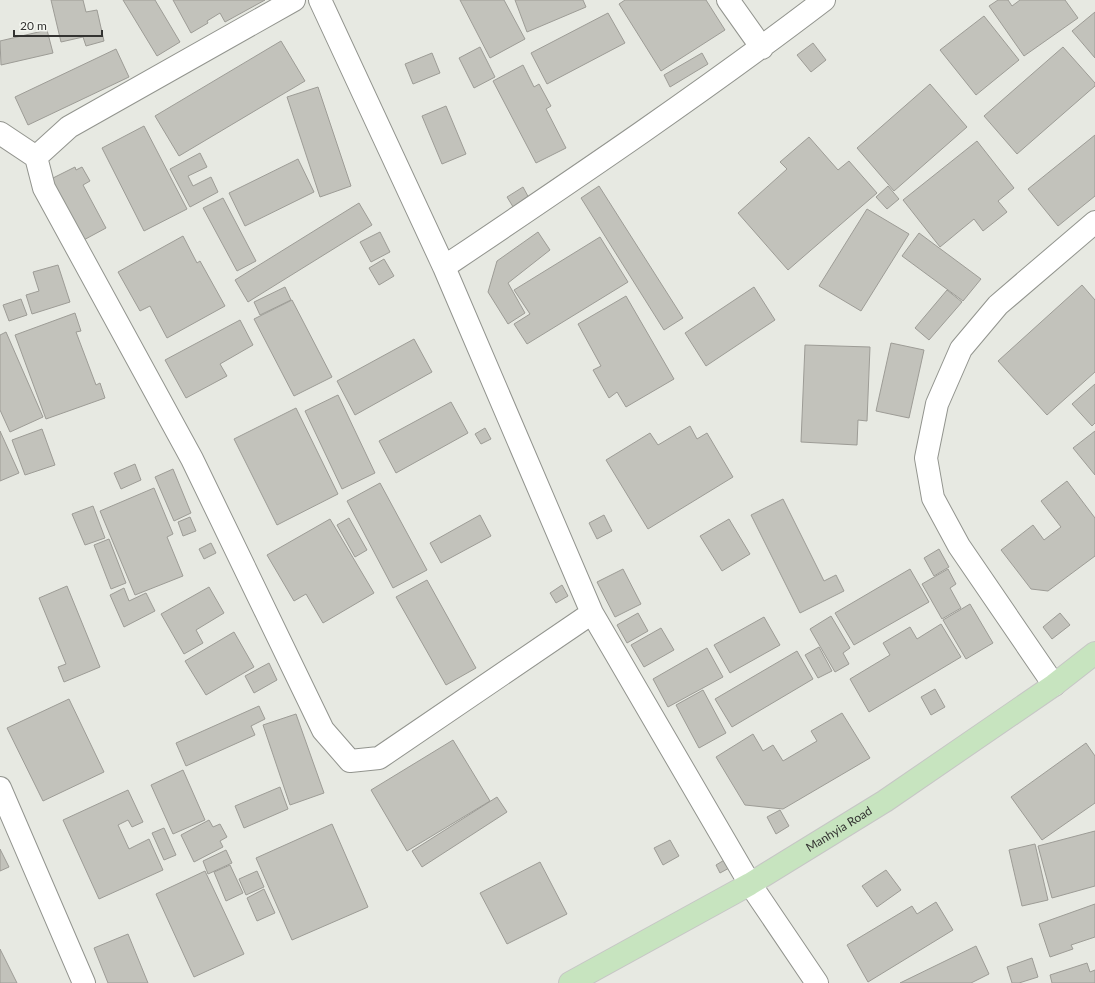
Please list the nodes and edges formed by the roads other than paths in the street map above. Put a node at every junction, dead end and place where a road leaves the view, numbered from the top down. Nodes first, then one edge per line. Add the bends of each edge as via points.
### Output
1 (294, 0) edge
2 (320, 0) edge
3 (728, 0) edge
4 (824, 0) edge
5 (762, 48) junction
6 (0, 133) edge
7 (36, 157) junction
8 (1095, 222) edge
9 (444, 267) junction
10 (592, 613) junction
11 (1095, 653) edge
12 (1054, 686) junction
13 (0, 788) edge
14 (750, 884) junction
15 (84, 983) edge
16 (570, 983) edge
17 (817, 983) edge

1 - 7 street via 69,127
2 - 9 street
3 - 5 street
4 - 5 street
5 - 9 street
6 - 7 street
7 - 10 street via 44,188 192,459 323,730 350,761 379,758
8 - 12 street via 998,305 961,348 937,404 926,458 933,498 959,546
9 - 10 street
10 - 14 street
11 - 12 main road, Manhyia Road
12 - 14 main road, Manhyia Road via 885,801
13 - 15 street
14 - 16 main road, Manhyia Road
14 - 17 street

